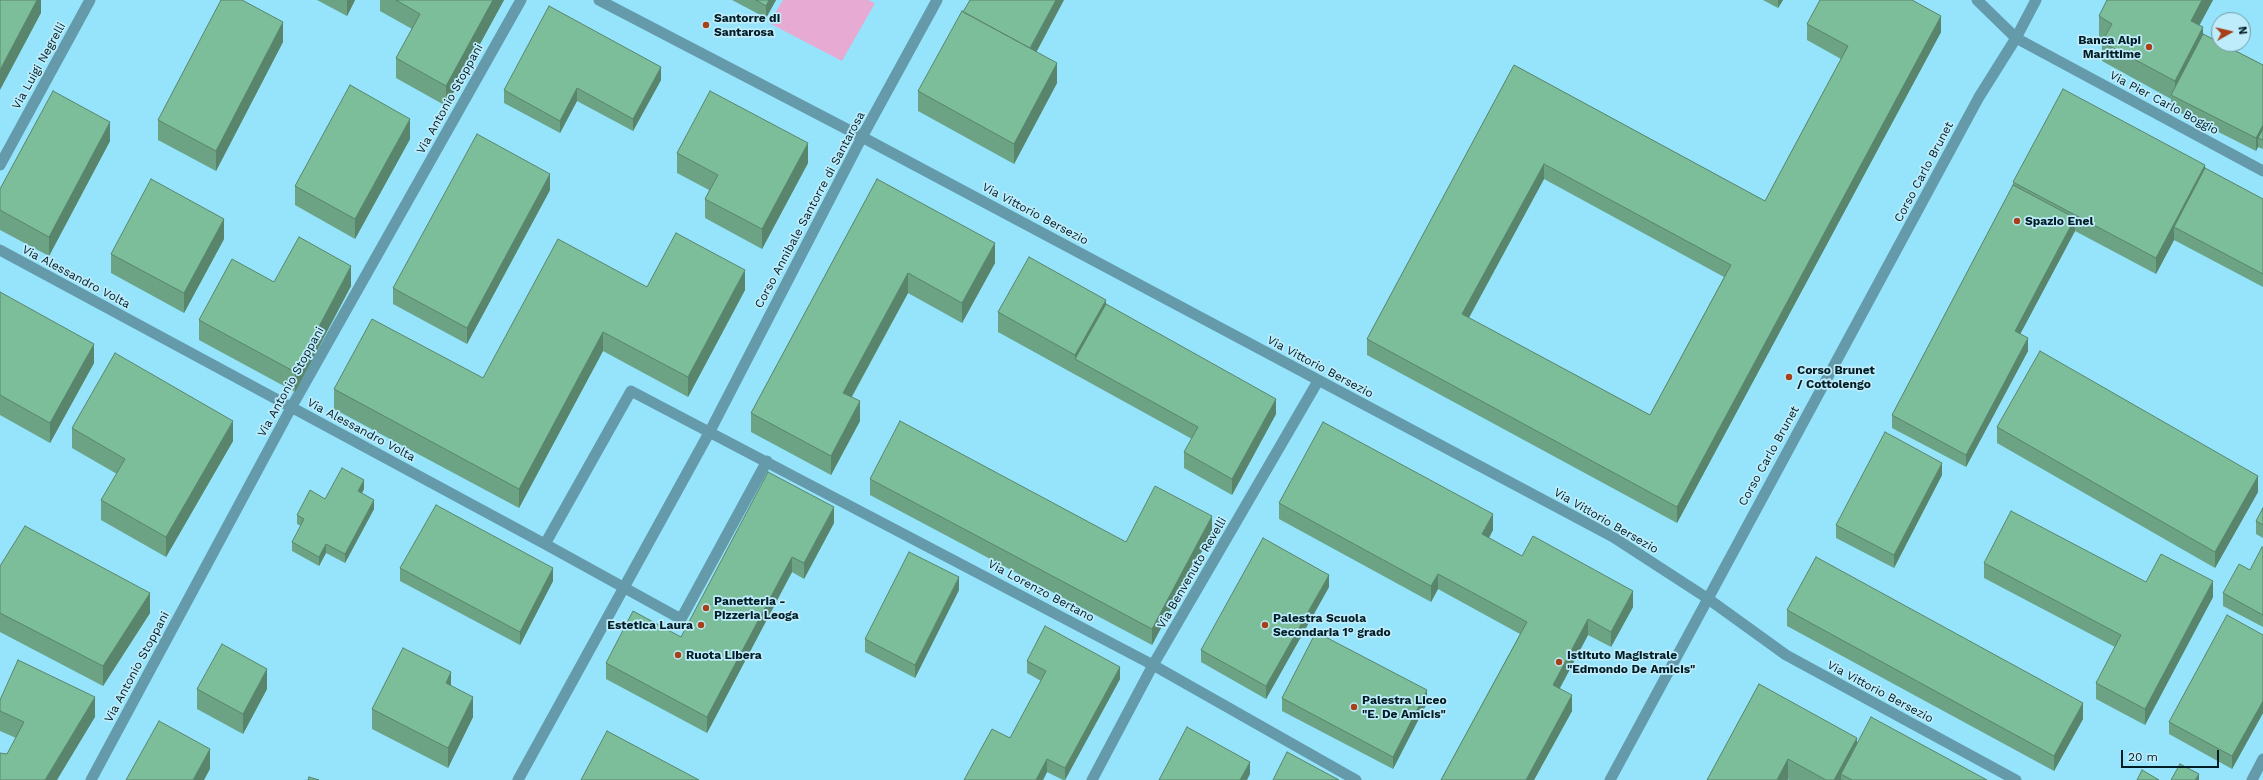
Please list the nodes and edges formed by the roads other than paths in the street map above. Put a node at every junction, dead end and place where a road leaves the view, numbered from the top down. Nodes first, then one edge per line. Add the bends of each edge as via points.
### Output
1 (90, 0) edge
2 (521, 0) edge
3 (599, 0) edge
4 (936, 0) edge
5 (1977, 0) edge
6 (2036, 0) edge
7 (2016, 38) junction
8 (862, 137) junction
9 (0, 165) edge
10 (2263, 171) edge
11 (0, 250) edge
12 (1318, 381) junction
13 (291, 408) junction
14 (709, 433) junction
15 (767, 461) junction
16 (546, 544) junction
17 (625, 588) junction
18 (1707, 598) junction
19 (1154, 665) junction
20 (2263, 759) edge
21 (92, 780) edge
22 (518, 780) edge
23 (1092, 780) edge
24 (1356, 780) edge
25 (1610, 780) edge
26 (2016, 780) edge
27 (2252, 780) edge

1 - 9 street, Via Luigi Negrelli
2 - 13 street, Via Antonio Stoppani
3 - 8 street, Via Vittorio Bersezio
4 - 8 street, Corso Annibale Santorre di Santarosa
5 - 7 street, Via Pier Carlo Boggio
6 - 7 street, Corso Carlo Brunet
7 - 10 street, Via Pier Carlo Boggio
7 - 18 street, Corso Carlo Brunet via 1979,97
8 - 12 street, Via Vittorio Bersezio
8 - 14 street, Corso Annibale Santorre di Santarosa
11 - 13 street, Via Alessandro Volta
12 - 18 street, Via Vittorio Bersezio via 1613,537
12 - 19 street, Via Benvenuto Revelli
13 - 16 street, Via Alessandro Volta
13 - 21 street, Via Antonio Stoppani
14 - 15 street, Via Lorenzo Bertano
14 - 16 street via 631,391
14 - 17 street, Corso Annibale Santorre di Santarosa
15 - 17 street via 681,619
15 - 19 street, Via Lorenzo Bertano
16 - 17 street, Via Alessandro Volta
17 - 22 street, Corso Annibale Santorre di Santarosa
18 - 25 street, Corso Carlo Brunet
18 - 26 street, Via Vittorio Bersezio via 1786,655
19 - 23 street, Via Benvenuto Revelli
19 - 24 street, Via Lorenzo Bertano
20 - 27 street

